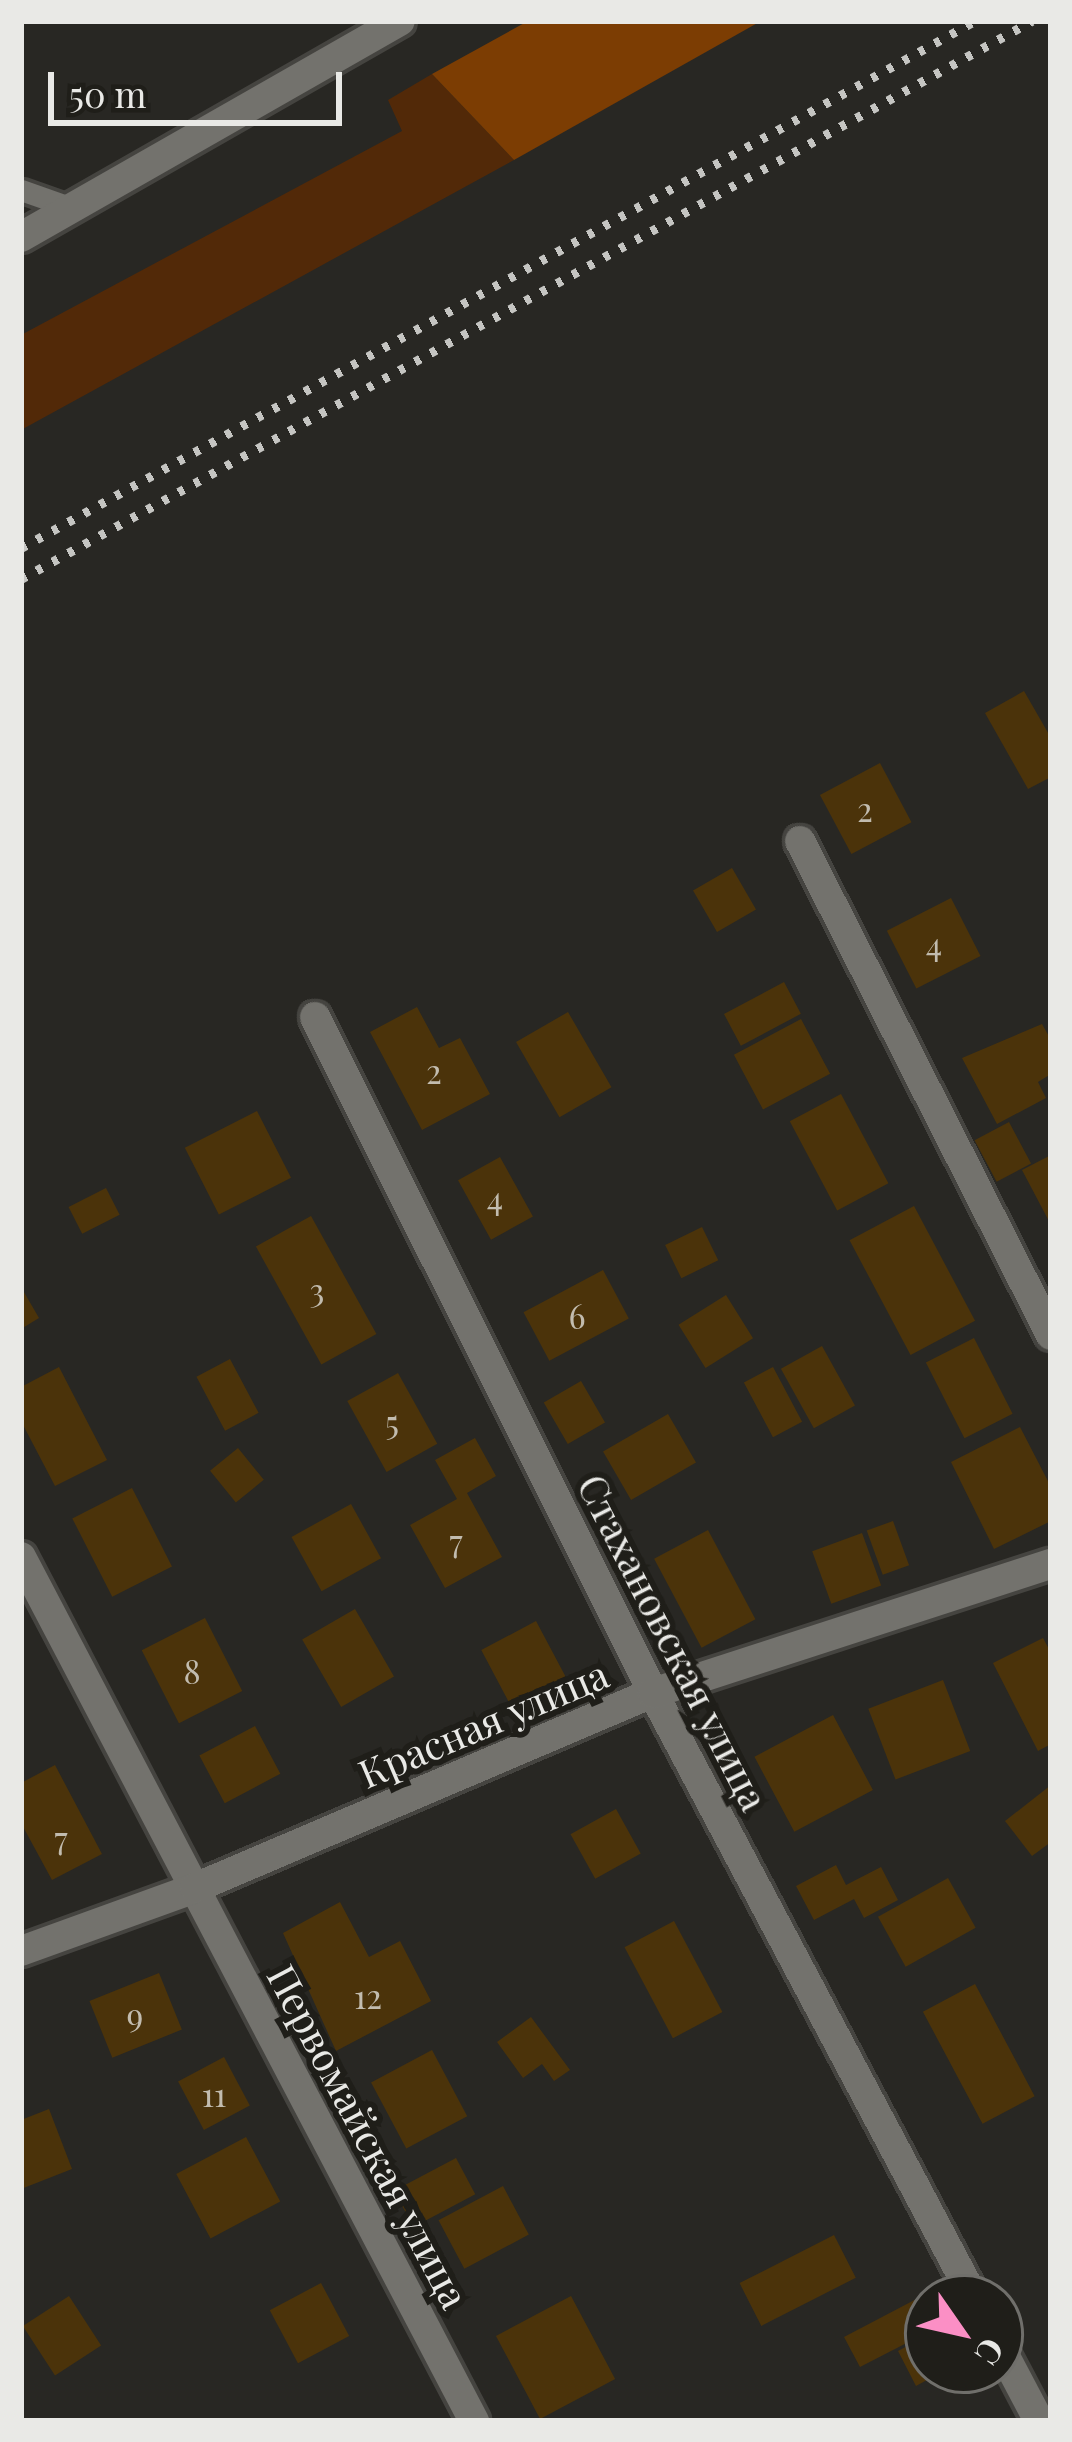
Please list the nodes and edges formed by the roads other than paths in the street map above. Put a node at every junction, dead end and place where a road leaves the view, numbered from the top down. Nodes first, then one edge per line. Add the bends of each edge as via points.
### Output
1 (400, 21) edge
2 (21, 190) edge
3 (72, 208) junction
4 (21, 237) edge
5 (800, 842) dead end
6 (315, 1017) dead end
7 (1051, 1335) edge
8 (21, 1557) edge
9 (1051, 1564) edge
10 (653, 1693) junction
11 (194, 1888) junction
12 (21, 1951) edge
13 (961, 2274) edge
14 (1024, 2393) edge
15 (473, 2421) edge
16 (1039, 2421) edge

1 - 3 street
2 - 3 lane
3 - 4 street
5 - 7 street
6 - 10 street, Стахановская улица
8 - 11 street, Первомайская улица
9 - 10 street, Красная улица
10 - 11 street, Красная улица
10 - 13 street, Стахановская улица
11 - 12 street, Красная улица
11 - 15 street, Первомайская улица
14 - 16 street

